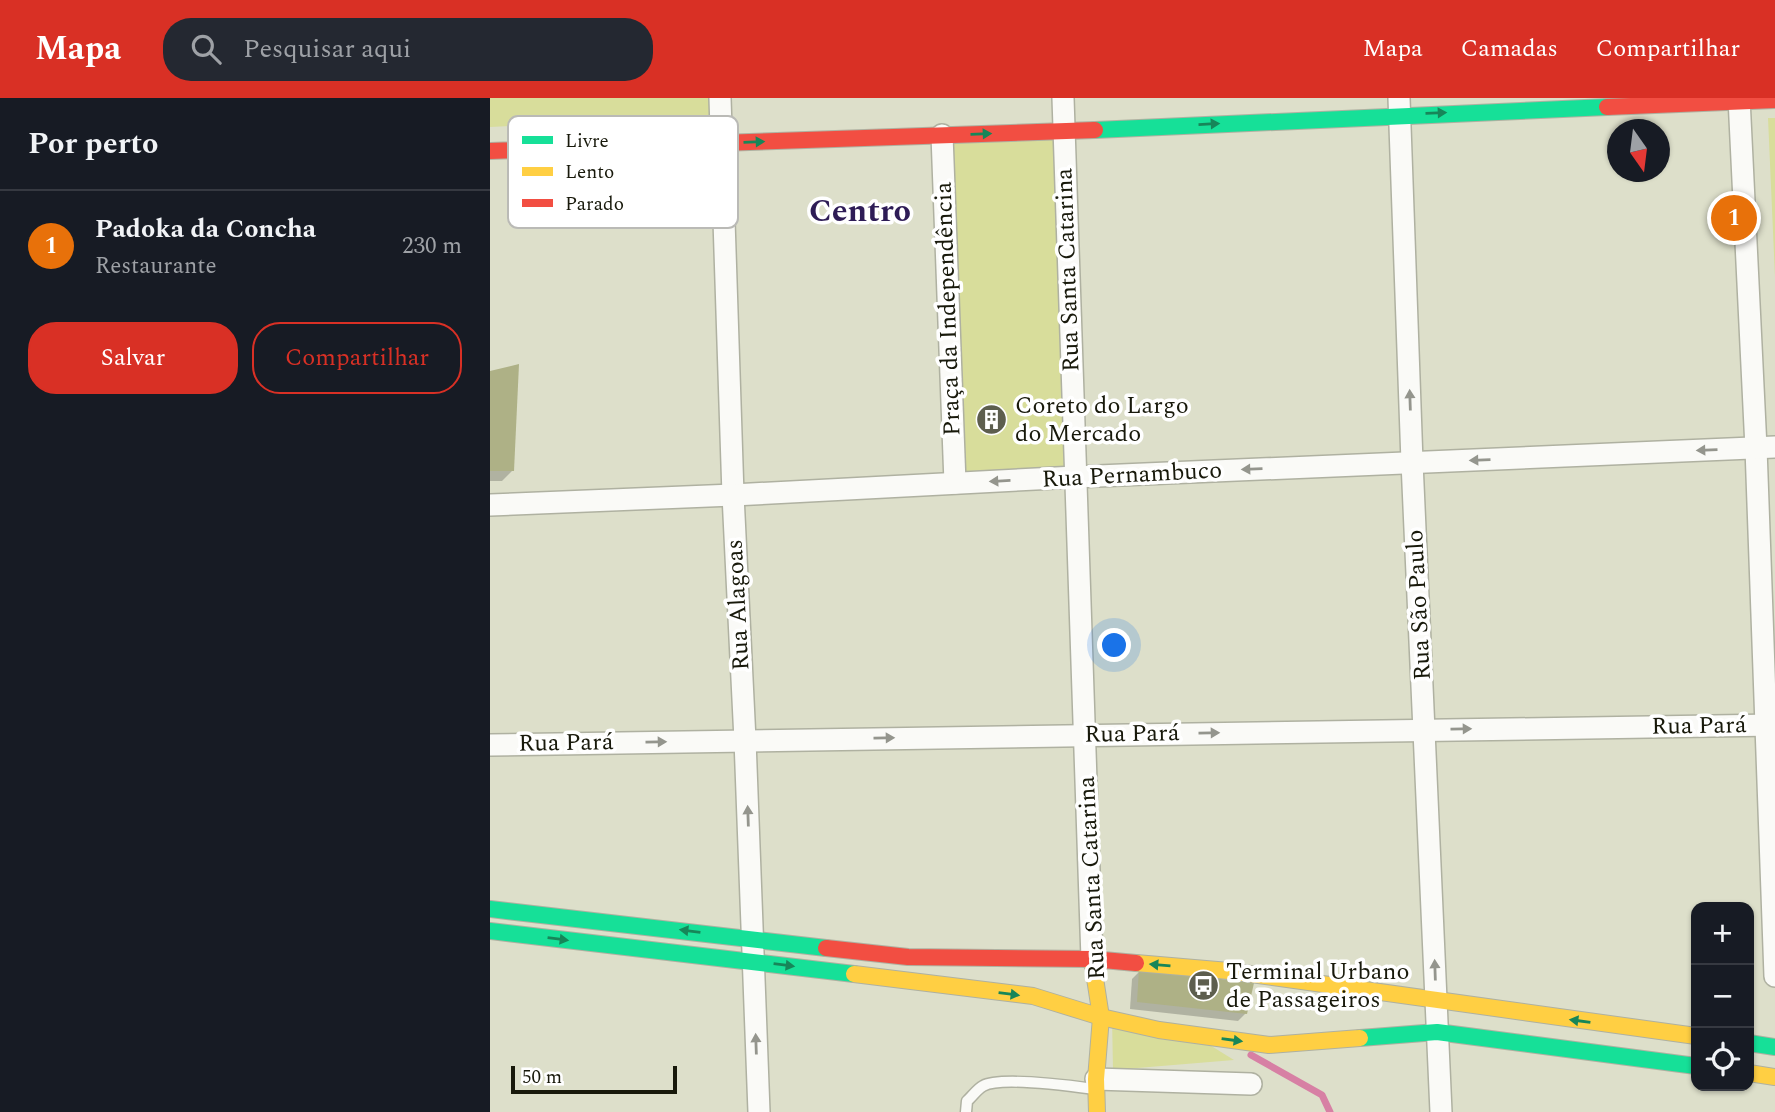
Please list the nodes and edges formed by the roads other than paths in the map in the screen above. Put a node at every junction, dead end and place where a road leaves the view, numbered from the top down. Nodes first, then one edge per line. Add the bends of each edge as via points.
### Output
1 (720, 98) edge
2 (1063, 98) edge
3 (1739, 100) edge
4 (1775, 100) edge
5 (1399, 106) edge
6 (721, 116) edge
7 (1064, 131) junction
8 (942, 135) junction
9 (738, 142) edge
10 (508, 150) edge
11 (490, 151) edge
12 (725, 228) edge
13 (1765, 448) edge
14 (1412, 463) junction
15 (1075, 477) junction
16 (955, 483) junction
17 (733, 495) junction
18 (490, 505) edge
19 (1771, 725) edge
20 (1425, 730) junction
21 (1085, 735) junction
22 (745, 740) junction
23 (490, 744) edge
24 (490, 909) edge
25 (529, 913) junction
26 (653, 927) junction
27 (490, 931) edge
28 (526, 935) junction
29 (752, 939) junction
30 (649, 949) junction
31 (908, 957) junction
32 (1092, 960) junction
33 (753, 961) junction
34 (1775, 976) edge
35 (905, 981) junction
36 (1436, 1001) junction
37 (1101, 1017) junction
38 (1613, 1026) junction
39 (1437, 1031) junction
40 (1691, 1036) edge
41 (1754, 1045) edge
42 (1775, 1047) edge
43 (1610, 1054) junction
44 (1691, 1065) edge
45 (1754, 1074) edge
46 (1775, 1077) edge
47 (1096, 1084) junction
48 (1251, 1084) dead end
49 (759, 1112) edge
50 (966, 1112) edge
51 (1097, 1112) edge
52 (1441, 1112) edge

1 - 6 street, Rua Alagoas
2 - 7 street, Rua Santa Catarina
3 - 4 main road
5 -> 3 main road
3 - 13 street
7 -> 5 main road
14 -> 5 street, Rua São Paulo
8 -> 7 main road
7 - 15 street, Rua Santa Catarina
9 -> 8 main road
8 - 16 street, Praça da Independência
10 - 11 main road
12 - 17 street, Rua Alagoas
13 -> 14 street, Rua Pernambuco
13 - 19 street
14 -> 15 street, Rua Pernambuco
14 - 20 street, Rua São Paulo
15 -> 16 street, Rua Pernambuco
15 - 21 street, Rua Santa Catarina
16 - 17 street, Rua Pernambuco
17 - 18 street, Rua Pernambuco
17 - 22 street, Rua Alagoas
20 -> 19 street, Rua Pará
19 - 34 street
21 -> 20 street, Rua Pará
36 -> 20 street, Rua São Paulo
22 -> 21 street, Rua Pará
21 - 32 street, Rua Santa Catarina
23 -> 22 street, Rua Pará
29 -> 22 street, Rua Alagoas
24 - 25 main road
25 - 26 main road
25 - 28 main road
29 -> 26 main road
26 - 30 main road
27 - 28 main road
28 -> 30 main road
29 - 31 main road
29 - 33 street, Rua Alagoas
30 - 33 main road
31 - 32 main road
31 - 35 main road
36 -> 32 main road via 1229,971
32 - 37 main road, Rua Santa Catarina
33 -> 35 main road
49 -> 33 street, Rua Alagoas
35 -> 37 main road via 1033,996
38 -> 36 main road
36 - 39 street, Rua São Paulo
37 -> 39 main road via 1269,1045
37 - 47 main road, Rua Santa Catarina
38 - 40 main road
38 - 43 main road
39 - 43 main road
39 - 52 street, Rua São Paulo
41 - 42 main road
43 - 44 main road
45 - 46 main road
47 - 48 street
47 - 50 lane via 984,1085 967,1101
47 - 51 main road, Rua Santa Catarina

